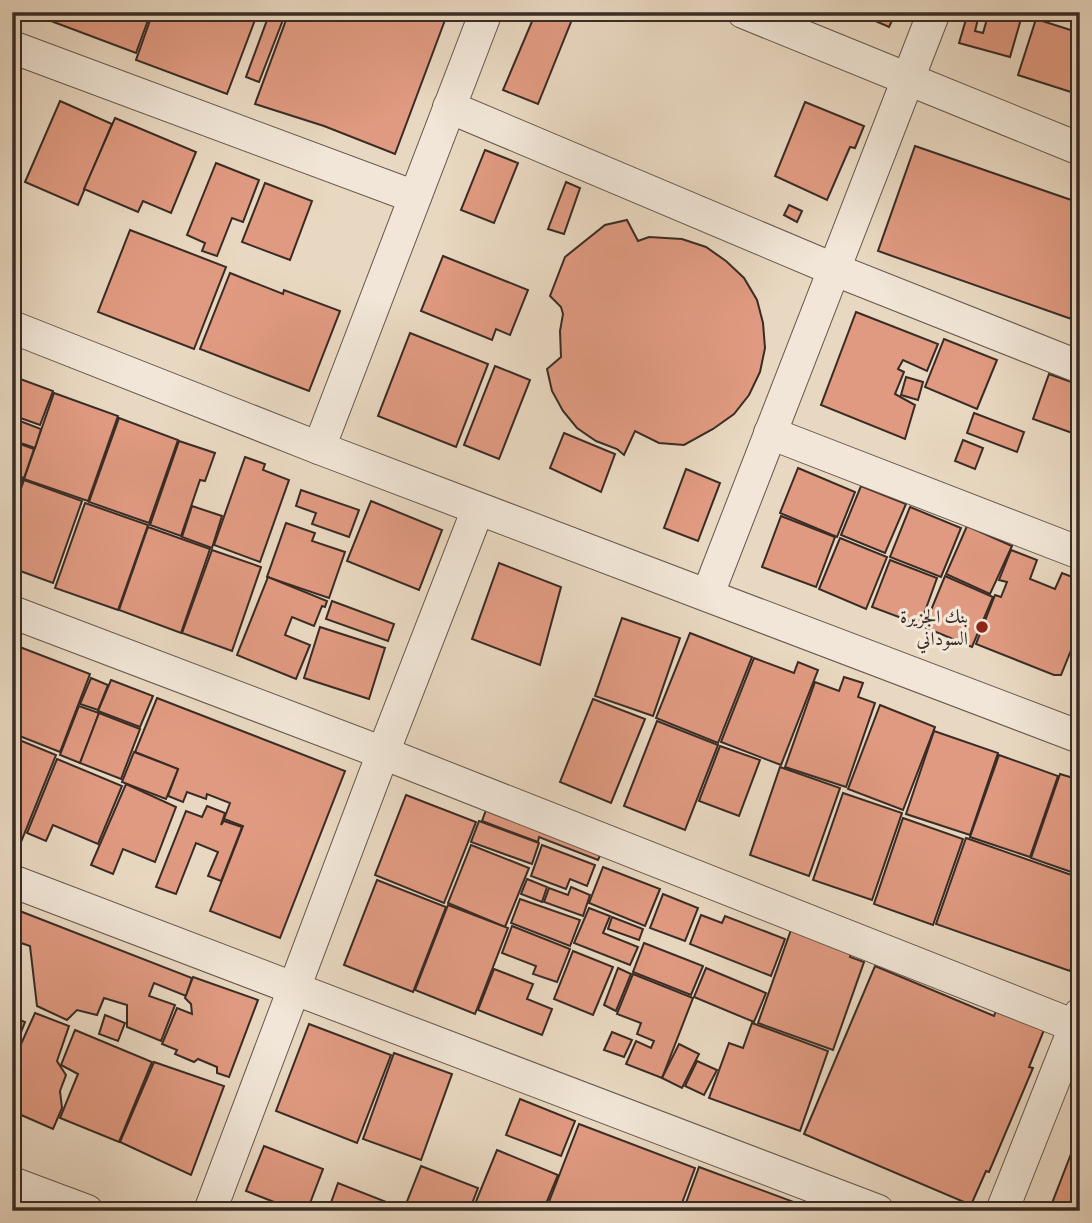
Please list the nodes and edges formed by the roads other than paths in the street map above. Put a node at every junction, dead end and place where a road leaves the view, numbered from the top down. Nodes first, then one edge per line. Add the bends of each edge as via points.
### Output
1 (486, 12) edge
2 (743, 12) edge
3 (934, 12) edge
4 (12, 47) edge
5 (908, 78) junction
6 (449, 107) junction
7 (1080, 149) edge
8 (415, 197) junction
9 (833, 269) junction
10 (12, 327) edge
11 (1080, 367) edge
12 (770, 433) junction
13 (319, 448) junction
14 (478, 509) junction
15 (1080, 553) edge
16 (708, 594) junction
17 (12, 611) edge
18 (1076, 725) edge
19 (383, 753) junction
20 (12, 881) edge
21 (294, 987) junction
22 (1078, 1020) edge
23 (12, 1183) edge
24 (88, 1211) edge
25 (210, 1211) edge
26 (878, 1211) edge
27 (1002, 1211) edge

1 - 6 street
2 - 5 street
3 - 5 street
4 - 8 street
5 - 7 street
5 - 9 street
6 - 8 street
6 - 9 street
8 - 13 street
9 - 11 street
9 - 12 street
10 - 13 street
12 - 15 street
12 - 16 street
13 - 14 street
14 - 16 street
14 - 19 street
16 - 18 street
17 - 19 street
19 - 21 street
19 - 22 street
20 - 21 street
21 - 25 street
21 - 26 street
22 - 27 street
23 - 24 street

